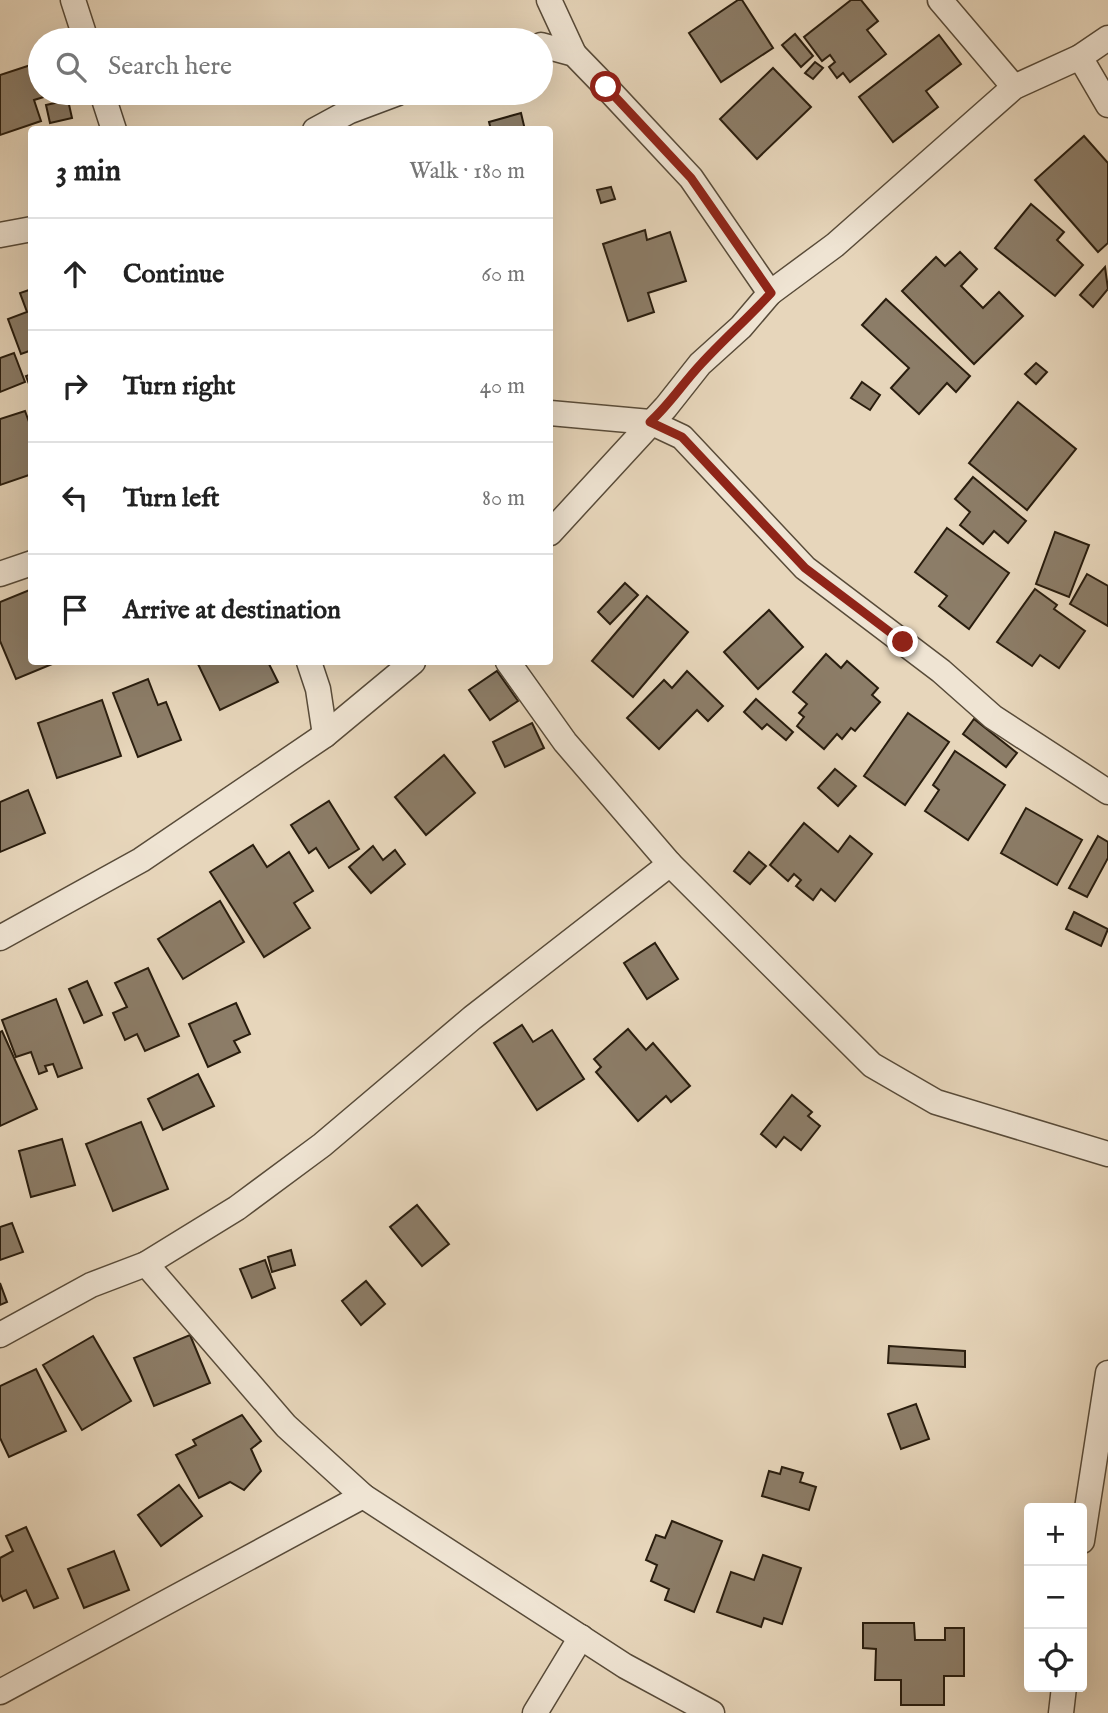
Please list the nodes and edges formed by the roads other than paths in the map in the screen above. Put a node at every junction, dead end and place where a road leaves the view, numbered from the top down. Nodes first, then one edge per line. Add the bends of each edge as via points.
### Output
1 (73, 0) edge
2 (549, 0) edge
3 (940, 0) edge
4 (82, 28) edge
5 (1108, 38) edge
6 (553, 48) edge
7 (574, 54) junction
8 (1080, 57) junction
9 (1014, 87) junction
10 (106, 105) edge
11 (366, 105) edge
12 (1108, 105) edge
13 (113, 126) edge
14 (322, 126) edge
15 (28, 230) edge
16 (0, 235) edge
17 (771, 293) junction
18 (553, 413) edge
19 (650, 422) junction
20 (553, 530) edge
21 (28, 564) edge
22 (0, 574) edge
23 (310, 665) edge
24 (409, 665) edge
25 (510, 665) edge
26 (325, 735) junction
27 (1108, 792) edge
28 (670, 864) junction
29 (0, 938) edge
30 (1108, 1154) edge
31 (146, 1264) junction
32 (0, 1335) edge
33 (1108, 1373) edge
34 (363, 1496) junction
35 (1087, 1509) edge
36 (581, 1637) junction
37 (0, 1692) edge
38 (1063, 1692) edge
39 (535, 1713) edge
40 (712, 1713) edge
41 (1061, 1713) edge

1 - 4 street
2 - 7 street
3 - 9 street
5 - 8 street
6 - 7 street
7 - 17 street via 691,178
8 - 9 street
8 - 12 street
9 - 17 street via 835,245
10 - 13 street
11 - 14 street
15 - 16 street
17 - 19 street
18 - 19 street
19 - 20 street
19 - 27 street via 682,437 805,568 993,716
21 - 22 street
23 - 26 street
24 - 26 street
25 - 28 street via 565,742
26 - 29 street via 141,860
28 - 30 street via 872,1065 936,1102
28 - 31 street via 472,1018 322,1145 237,1208
31 - 32 street via 91,1285
31 - 34 street via 286,1426
33 - 35 street
34 - 36 street
34 - 37 street
36 - 39 street
36 - 40 street
38 - 41 street

